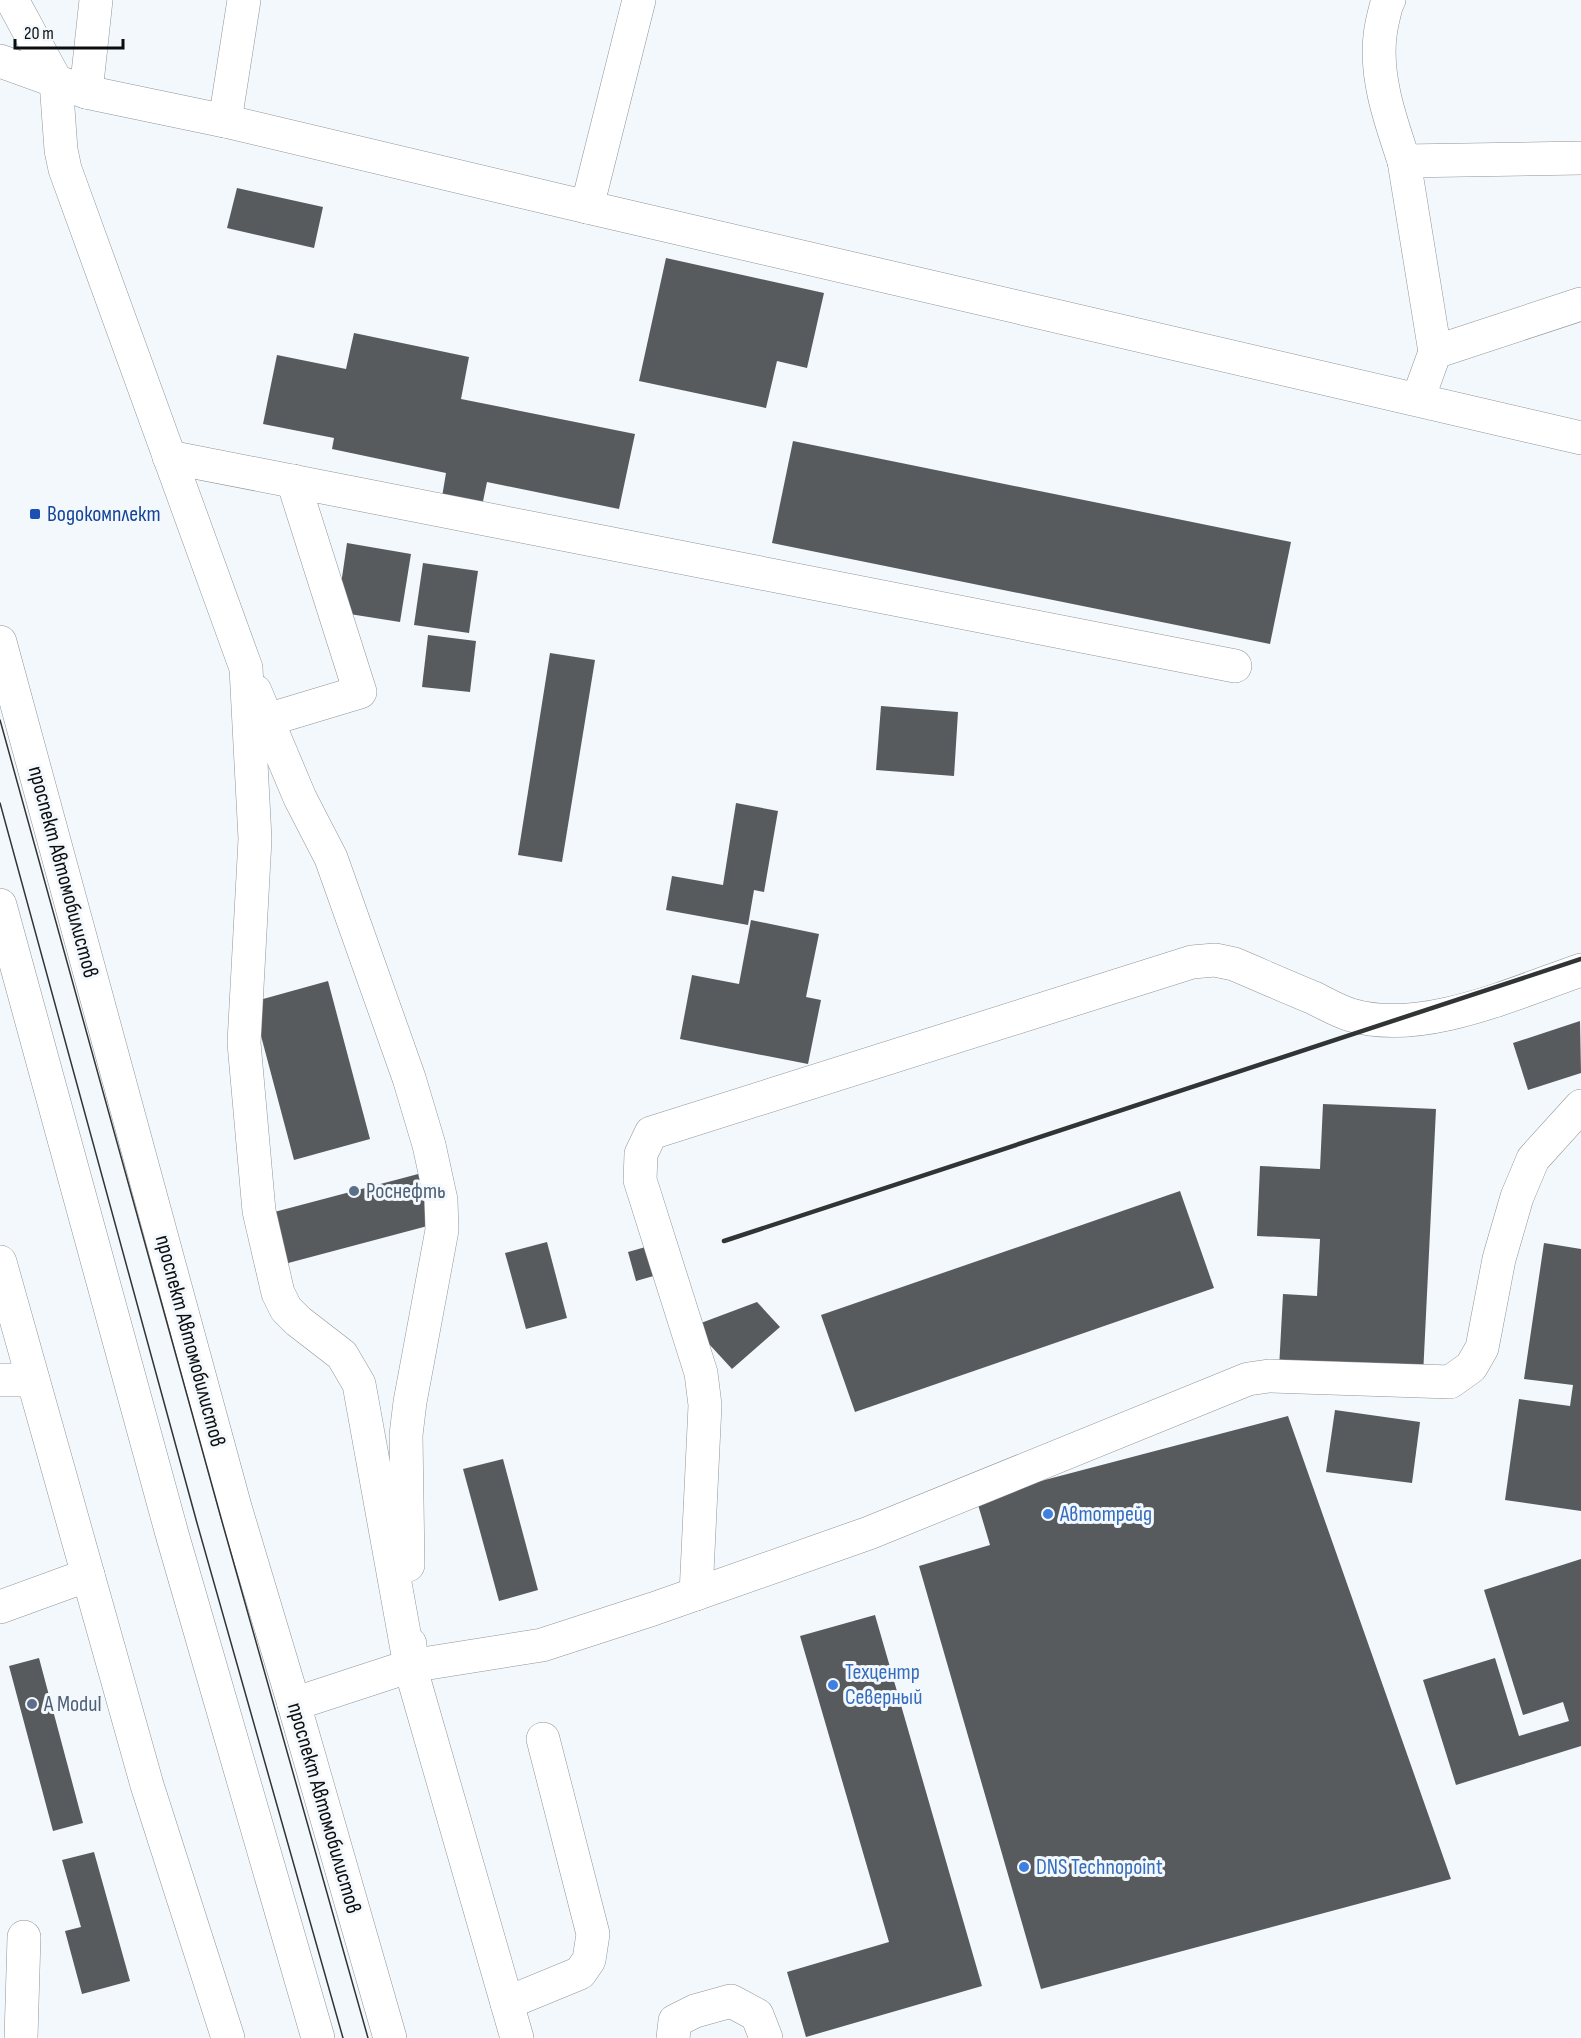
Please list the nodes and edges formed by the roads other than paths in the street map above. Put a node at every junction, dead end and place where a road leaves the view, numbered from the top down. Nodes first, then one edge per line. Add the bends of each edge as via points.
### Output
1 (12, 0) edge
2 (96, 0) edge
3 (243, 0) edge
4 (639, 0) edge
5 (1389, 0) edge
6 (0, 61) edge
7 (71, 87) junction
8 (225, 121) junction
9 (1581, 158) edge
10 (1404, 161) junction
11 (587, 207) junction
12 (1581, 304) edge
13 (1435, 352) junction
14 (1418, 399) junction
15 (1581, 438) edge
16 (169, 457) junction
17 (293, 481) junction
18 (0, 642) edge
19 (1234, 666) dead end
20 (246, 668) junction
21 (267, 720) junction
22 (0, 905) edge
23 (1581, 970) edge
24 (1581, 1106) edge
25 (0, 1262) edge
26 (0, 1380) edge
27 (33, 1380) junction
28 (88, 1575) junction
29 (696, 1593) junction
30 (0, 1607) edge
31 (410, 1666) junction
32 (294, 1704) junction
33 (543, 1739) dead end
34 (24, 1937) dead end
35 (507, 2003) junction
36 (21, 2038) edge
37 (228, 2038) edge
38 (318, 2038) edge
39 (390, 2038) edge
40 (517, 2038) edge
41 (673, 2038) edge
42 (766, 2038) edge

1 - 7 main road
2 - 7 main road
3 - 8 main road
4 - 11 main road
5 - 10 main road via 1380,37 1382,76
6 - 7 main road
7 - 8 main road
7 - 16 main road via 61,150 65,170
8 - 11 main road
9 - 10 main road
10 - 13 main road
11 - 14 main road
12 - 13 main road
13 - 14 main road
14 - 15 main road
16 - 17 main road
16 - 20 main road
17 - 19 main road
17 - 21 main road via 360,692
18 - 32 main road, проспект Автомобилистов via 235,1507
20 - 21 main road
20 - 31 main road via 255,839 244,1043 259,1210 278,1293 286,1309 342,1355 359,1384
21 - 31 main road via 331,858 409,1078 441,1200 442,1230 406,1436
22 - 38 main road via 172,1534
23 - 29 main road via 1452,1014 1396,1020 1351,1014 1234,964 1215,960 1192,962 651,1133 641,1154 640,1180 701,1373 705,1405
24 - 29 main road via 1533,1159 1499,1259 1482,1348 1471,1367 1450,1382 1269,1376 1248,1379 869,1533
25 - 27 main road
26 - 27 main road
27 - 28 main road
28 - 30 main road
28 - 37 main road via 147,1785
29 - 31 main road via 542,1645
31 - 32 main road
31 - 35 main road
32 - 39 main road, проспект Автомобилистов
33 - 35 main road via 593,1934 589,1960 580,1974
34 - 36 main road
35 - 40 main road
41 - 42 main road via 675,2021 731,2001 757,2015

